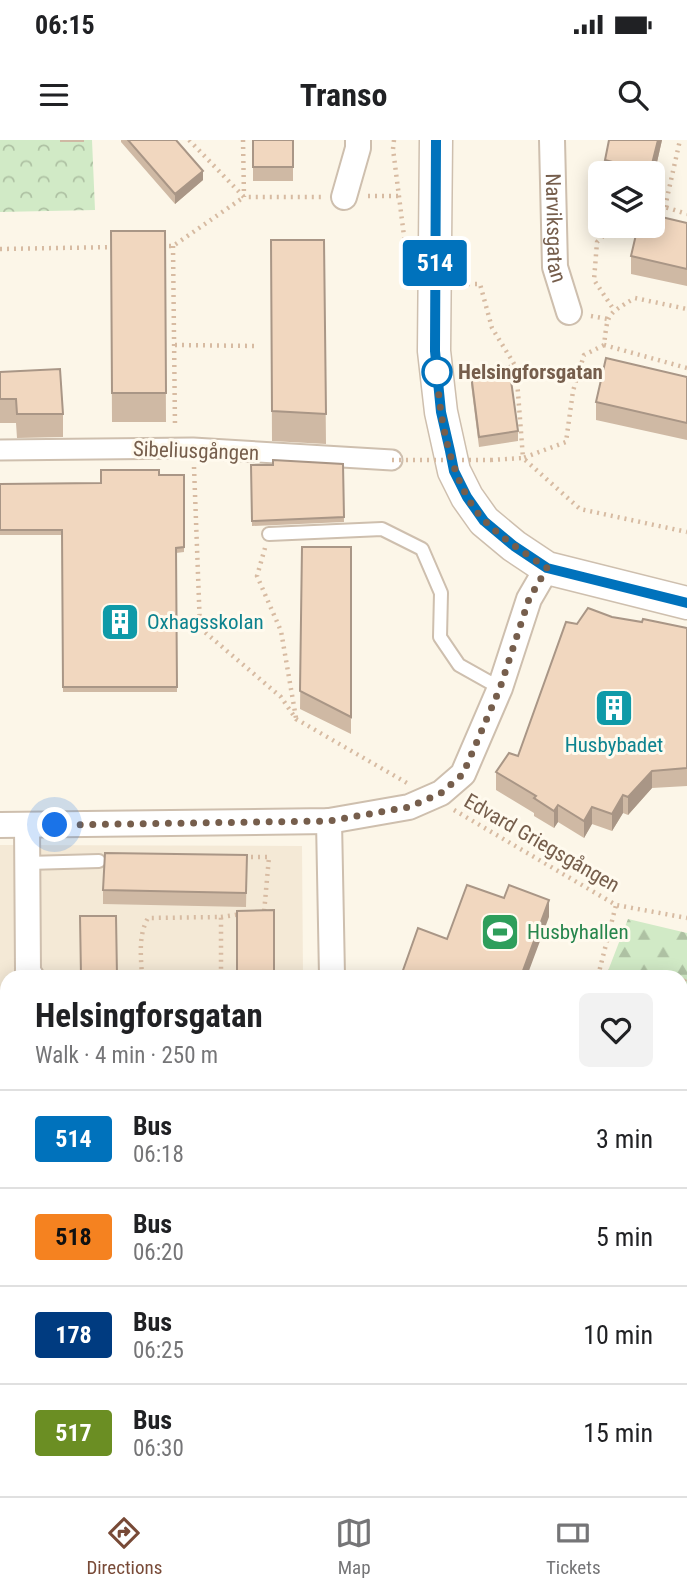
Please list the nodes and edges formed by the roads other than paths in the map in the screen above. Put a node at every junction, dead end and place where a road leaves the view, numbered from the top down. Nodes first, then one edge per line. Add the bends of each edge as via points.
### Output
1 (358, 140) edge
2 (436, 140) edge
3 (552, 140) edge
4 (344, 197) road end
5 (569, 312) dead end
6 (0, 450) edge
7 (392, 460) road end
8 (269, 534) road end
9 (547, 568) junction
10 (687, 603) edge
11 (500, 688) junction
12 (329, 821) junction
13 (0, 825) edge
14 (27, 825) junction
15 (99, 860) dead end
16 (28, 863) junction
17 (29, 970) edge
18 (332, 970) edge

1 - 4 street
2 - 9 street via 435,351 441,412 454,471 484,521
3 - 5 street, Narviksgatan via 555,267
6 - 7 street, Sibeliusgången via 184,448
8 - 11 lane via 382,529 422,549 441,593 440,637 459,665
9 - 10 street
9 - 11 street via 529,599
11 - 12 street via 463,774 441,793 409,807
12 - 14 street
12 - 18 street
13 - 14 street
14 - 16 street
15 - 16 lane
16 - 17 street

